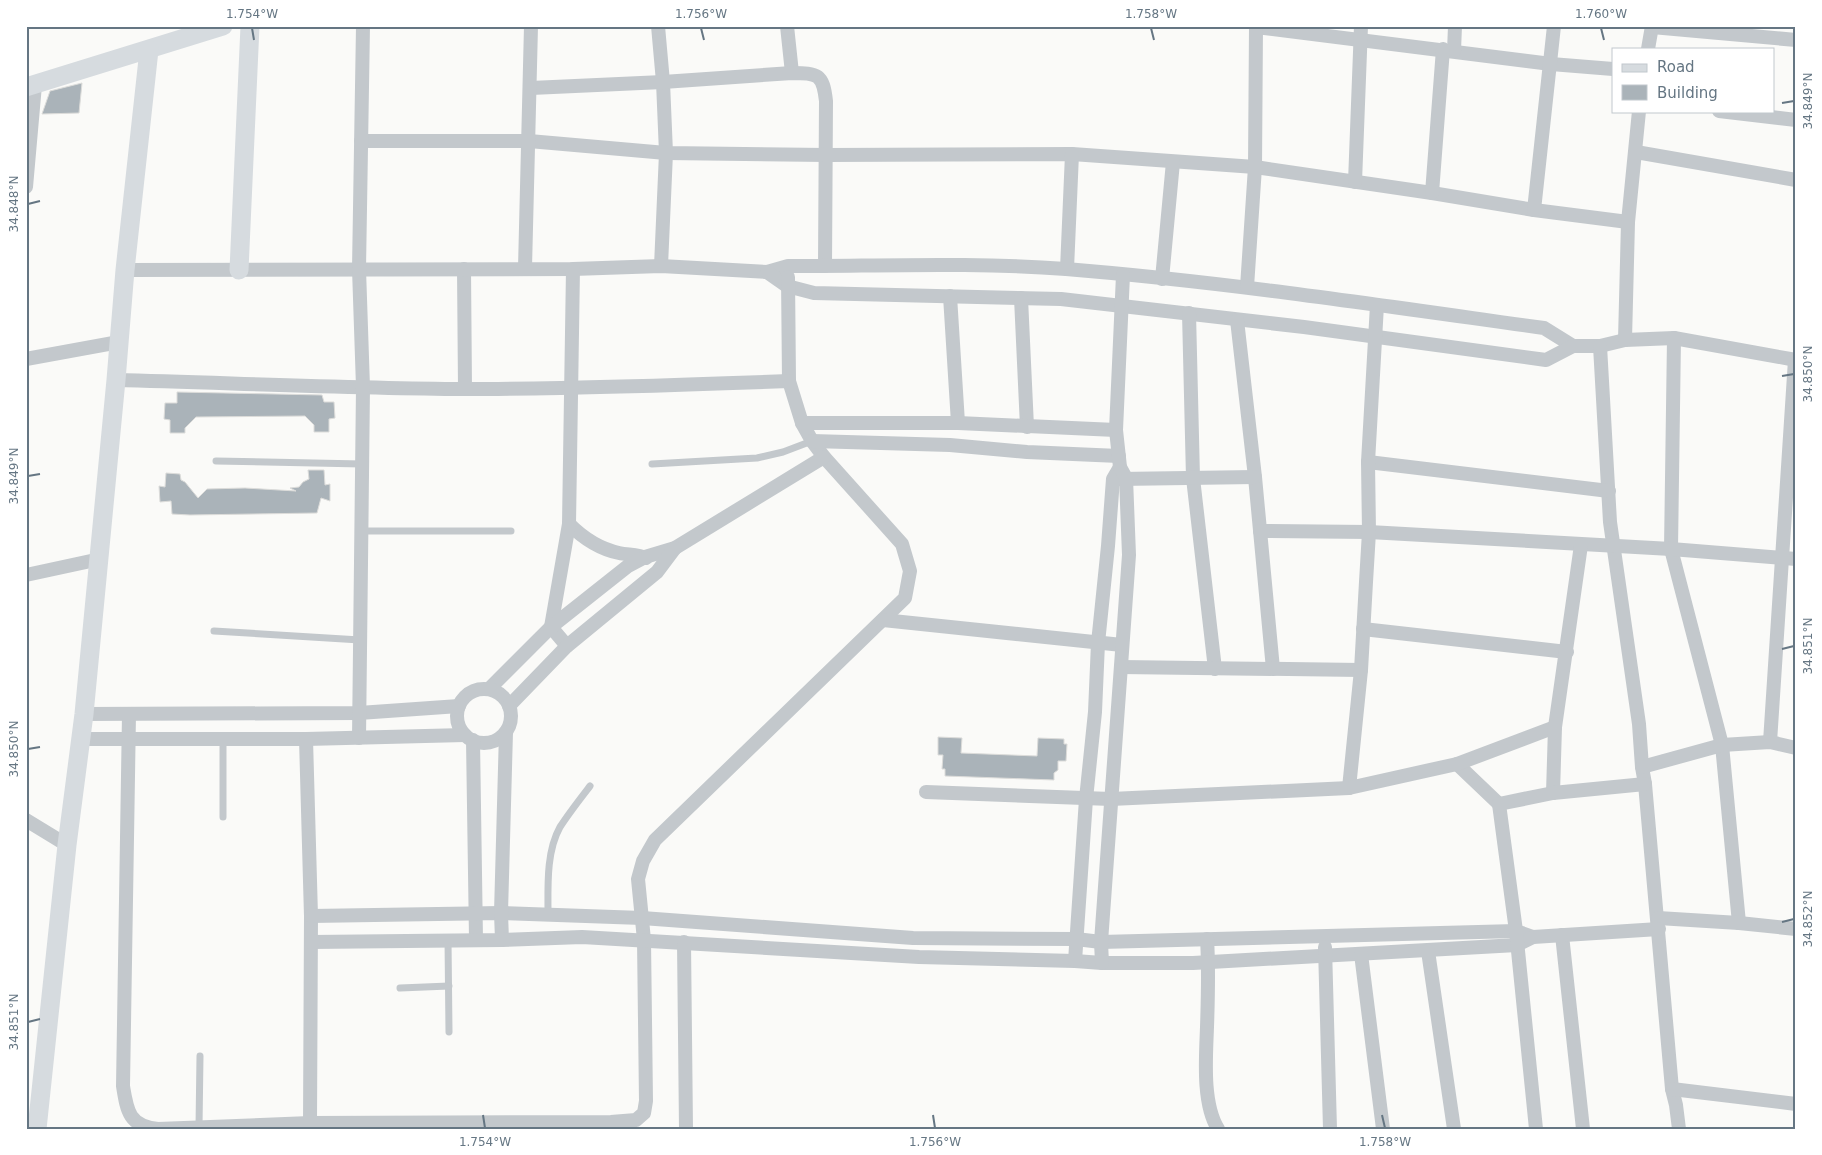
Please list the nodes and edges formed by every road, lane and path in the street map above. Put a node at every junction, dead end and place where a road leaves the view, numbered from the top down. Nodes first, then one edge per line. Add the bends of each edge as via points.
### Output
1 (223, 26) edge
2 (250, 26) edge
3 (363, 26) edge
4 (531, 26) edge
5 (658, 26) edge
6 (787, 26) edge
7 (1256, 26) edge
8 (1456, 26) edge
9 (1554, 26) edge
10 (1652, 27) edge
11 (1360, 33) edge
12 (1796, 40) edge
13 (1648, 48) edge
14 (149, 50) junction
15 (1448, 50) junction
16 (1551, 64) junction
17 (1612, 69) edge
18 (792, 73) junction
19 (663, 82) junction
20 (31, 86) edge
21 (530, 88) junction
22 (1639, 112) edge
23 (1728, 112) edge
24 (1796, 120) edge
25 (361, 140) junction
26 (529, 142) junction
27 (1636, 152) junction
28 (666, 153) junction
29 (1072, 154) junction
30 (826, 155) junction
31 (1173, 162) junction
32 (1255, 167) junction
33 (1796, 180) edge
34 (1355, 182) junction
35 (26, 187) edge
36 (1432, 193) junction
37 (1534, 210) junction
38 (1628, 222) junction
39 (661, 266) junction
40 (788, 266) junction
41 (825, 266) junction
42 (525, 268) junction
43 (360, 269) junction
44 (573, 269) junction
45 (1066, 269) junction
46 (125, 270) junction
47 (240, 270) junction
48 (464, 270) junction
49 (767, 272) junction
50 (1123, 275) junction
51 (1162, 279) junction
52 (787, 286) junction
53 (1247, 287) junction
54 (950, 296) junction
55 (1021, 298) junction
56 (1123, 305) junction
57 (1377, 305) junction
58 (1189, 314) junction
59 (1237, 320) junction
60 (1375, 338) junction
61 (1674, 338) junction
62 (1625, 340) junction
63 (119, 342) junction
64 (1573, 346) junction
65 (1600, 346) junction
66 (26, 359) edge
67 (1795, 360) edge
68 (116, 380) junction
69 (789, 381) junction
70 (363, 388) junction
71 (572, 388) junction
72 (465, 389) junction
73 (802, 423) junction
74 (958, 423) junction
75 (1027, 427) junction
76 (1116, 430) junction
77 (812, 441) junction
78 (824, 457) junction
79 (216, 460) dead end
80 (1368, 462) junction
81 (362, 464) junction
82 (652, 464) dead end
83 (1120, 470) junction
84 (1256, 477) junction
85 (1193, 478) junction
86 (1609, 491) junction
87 (569, 524) junction
88 (361, 531) junction
89 (511, 531) dead end
90 (1260, 531) junction
91 (1369, 532) junction
92 (1581, 545) junction
93 (1614, 545) junction
94 (675, 548) junction
95 (1672, 549) junction
96 (645, 557) junction
97 (1789, 558) edge
98 (100, 559) junction
99 (657, 572) junction
100 (26, 575) edge
101 (883, 620) junction
102 (551, 627) junction
103 (1363, 630) junction
104 (214, 631) dead end
105 (360, 640) junction
106 (1098, 642) junction
107 (1122, 645) junction
108 (567, 646) junction
109 (1567, 652) junction
110 (1121, 666) junction
111 (1215, 669) junction
112 (1273, 669) junction
113 (1361, 670) junction
114 (489, 689) junction
115 (459, 706) junction
116 (509, 706) junction
117 (359, 713) junction
118 (84, 714) junction
119 (129, 714) junction
120 (1555, 727) junction
121 (506, 732) junction
122 (469, 737) junction
123 (128, 738) junction
124 (358, 738) junction
125 (80, 739) junction
126 (223, 739) junction
127 (306, 739) junction
128 (1770, 742) junction
129 (1722, 745) junction
130 (1796, 748) edge
131 (1457, 764) junction
132 (1642, 767) junction
133 (1645, 784) junction
134 (590, 786) dead end
135 (1349, 788) junction
136 (926, 792) dead end
137 (1553, 792) junction
138 (1086, 799) junction
139 (1111, 800) junction
140 (1499, 804) junction
141 (223, 817) dead end
142 (26, 820) edge
143 (68, 845) junction
144 (475, 913) junction
145 (501, 913) junction
146 (548, 914) junction
147 (311, 916) junction
148 (642, 918) junction
149 (1659, 923) junction
150 (1739, 923) junction
151 (1796, 929) edge
152 (1562, 935) junction
153 (1325, 936) junction
154 (1516, 938) junction
155 (476, 939) junction
156 (1076, 939) junction
157 (1207, 939) junction
158 (448, 940) junction
159 (502, 940) junction
160 (644, 940) junction
161 (311, 942) junction
162 (684, 942) junction
163 (1101, 942) junction
164 (1428, 951) junction
165 (1361, 954) junction
166 (1325, 956) junction
167 (1075, 961) junction
168 (1208, 962) junction
169 (1102, 963) junction
170 (449, 986) junction
171 (400, 988) dead end
172 (449, 1032) dead end
173 (200, 1056) dead end
174 (1672, 1089) junction
175 (1796, 1104) edge
176 (1676, 1106) junction
177 (129, 1122) edge
178 (310, 1123) junction
179 (485, 1125) edge
180 (199, 1127) junction
181 (37, 1129) edge
182 (686, 1129) edge
183 (1218, 1129) edge
184 (1330, 1129) edge
185 (1384, 1129) edge
186 (1454, 1129) edge
187 (1536, 1129) edge
188 (1583, 1129) edge
189 (1679, 1129) edge
190 (1688, 1129) edge

1 - 14 street
2 - 47 street
3 - 25 street
4 - 21 street
5 - 19 street
6 - 18 street
7 - 11 street
7 - 32 street
8 - 15 street
9 - 16 street
10 - 12 street
10 - 13 street
11 - 15 street
11 - 34 street
14 - 20 street
14 - 46 street
15 - 16 street
15 - 36 street
16 - 17 street
16 - 37 street
18 - 19 street
18 - 30 street via 809,73 824,85
19 - 21 street
19 - 28 street
20 - 35 street
21 - 26 street
22 - 27 street
23 - 24 street
25 - 26 street
25 - 43 street
26 - 28 street
26 - 42 street
27 - 33 street
27 - 38 street
28 - 30 street
28 - 39 street
29 - 30 street
29 - 31 street
29 - 45 street
30 - 41 street
31 - 32 street
31 - 51 street
32 - 34 street
32 - 53 street
34 - 36 street
36 - 37 street
37 - 38 street
38 - 62 street
39 - 44 street
39 - 49 street
40 - 41 street
40 - 49 street
40 - 52 street
41 - 45 street via 946,265
42 - 44 street
42 - 48 street
43 - 47 street
43 - 48 street
43 - 70 street
44 - 71 street
45 - 50 street
46 - 47 street
46 - 63 street
48 - 72 street
49 - 52 street
50 - 51 street
50 - 56 street
51 - 53 street
52 - 54 street via 814,293
52 - 69 street
53 - 57 street
54 - 55 street
54 - 74 street
55 - 56 street
55 - 75 street
56 - 58 street
56 - 76 street
57 - 60 street
57 - 64 street via 1544,328
58 - 59 street
58 - 85 street
59 - 60 street
59 - 84 street
60 - 64 street via 1546,360
60 - 80 street
61 - 62 street
61 - 67 street
61 - 95 street
62 - 65 street
63 - 66 street
63 - 68 street
64 - 65 street
65 - 86 street
67 - 97 street
68 - 70 street
68 - 98 street
69 - 71 street
69 - 73 street
70 - 72 street
70 - 81 street
71 - 72 street
71 - 87 street
73 - 74 street
73 - 77 street
74 - 75 street
75 - 76 street
76 - 83 street
77 - 78 street
77 - 82 lane via 757,458
77 - 83 street via 950,445 1027,452
78 - 94 street
78 - 101 street via 902,544 910,571 905,598
79 - 81 lane
80 - 86 street
80 - 91 street
81 - 88 street
83 - 85 street
83 - 106 street
83 - 107 street via 1128,555
84 - 85 street
84 - 90 street
85 - 111 street
86 - 93 street
87 - 96 street via 582,537 603,548
87 - 102 street
88 - 89 lane
88 - 105 street
90 - 91 street
90 - 112 street
91 - 92 street
91 - 103 street
92 - 93 street
92 - 109 street
93 - 95 street
93 - 132 street
94 - 96 street
94 - 99 street
95 - 97 street
95 - 129 street
96 - 99 street
96 - 102 street via 628,566
97 - 128 street
98 - 100 street
98 - 118 street
99 - 108 street
101 - 106 street
101 - 148 street via 655,840 643,861 638,879
102 - 108 street
102 - 114 street
103 - 109 street
103 - 113 street
104 - 105 lane
105 - 117 street
106 - 107 street
106 - 138 street
107 - 110 street
108 - 116 street
109 - 120 street
110 - 111 street
110 - 139 street
111 - 112 street
112 - 113 street
113 - 135 street
114 - 115 street via 471,692
114 - 116 street via 498,692
115 - 117 street
115 - 122 street via 458,721
116 - 121 street via 510,724
117 - 119 street
117 - 124 street
118 - 119 street
118 - 125 street
119 - 123 street
120 - 131 street
120 - 137 street
121 - 122 street via 491,742
121 - 145 street
122 - 124 street
122 - 144 street
123 - 125 street
123 - 126 street
123 - 177 street via 123,1086
124 - 127 street
125 - 143 street
126 - 127 street
126 - 141 lane
127 - 147 street
128 - 129 street
128 - 130 street
129 - 132 street
129 - 150 street
131 - 135 street
131 - 140 street
132 - 133 street
133 - 137 street
133 - 149 street
134 - 146 lane via 560,828 554,845 549,871
135 - 139 street
136 - 138 street
137 - 140 street
138 - 139 street
138 - 156 street
139 - 163 street
140 - 154 street
142 - 143 street
143 - 181 street
144 - 145 street
144 - 147 street
144 - 155 street
145 - 146 street
145 - 159 street
146 - 148 street
147 - 161 street
148 - 156 street via 913,938
148 - 160 street
149 - 150 street
149 - 152 street
149 - 174 street
150 - 151 street
152 - 154 street
152 - 188 street
153 - 154 street
153 - 157 street
153 - 166 street
154 - 164 street
154 - 187 street
155 - 158 street
155 - 159 street
156 - 163 street
156 - 167 street
157 - 163 street
157 - 168 street
158 - 161 street
158 - 170 lane
159 - 160 street via 582,937
160 - 162 street
160 - 179 street via 644,1113 630,1121
161 - 178 street
162 - 167 street via 900,956
162 - 182 street
163 - 169 street
164 - 165 street
164 - 186 street
165 - 166 street
165 - 185 street
166 - 168 street
166 - 184 street
167 - 169 street
168 - 169 street
168 - 183 street via 1206,1064 1209,1105
170 - 171 lane
170 - 172 lane
173 - 180 lane
174 - 175 street
174 - 176 street
176 - 189 street
176 - 190 street
177 - 180 street via 147,1128
178 - 179 street
178 - 180 street

